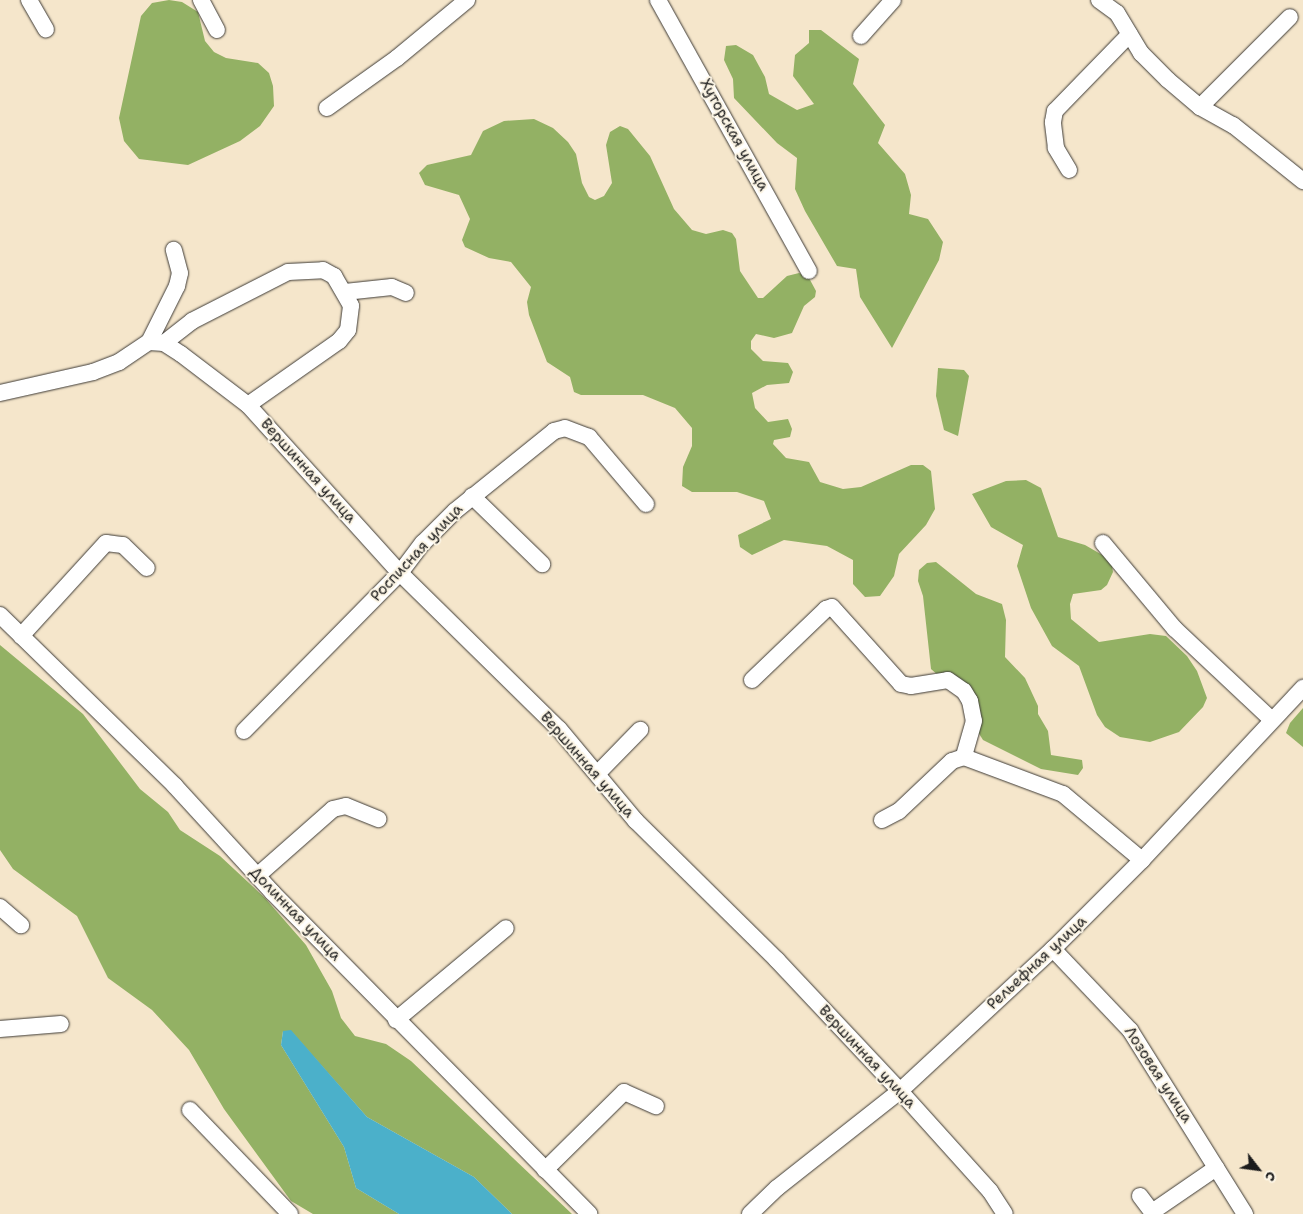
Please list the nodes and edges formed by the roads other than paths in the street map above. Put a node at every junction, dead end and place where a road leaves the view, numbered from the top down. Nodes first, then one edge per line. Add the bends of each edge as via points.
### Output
1 (29, 0) edge
2 (201, 0) edge
3 (468, 0) edge
4 (658, 0) edge
5 (893, 0) edge
6 (1099, 0) edge
7 (1290, 17) dead end
8 (46, 30) dead end
9 (217, 30) dead end
10 (1130, 34) junction
11 (861, 36) dead end
12 (1200, 107) junction
13 (327, 108) dead end
14 (1069, 170) dead end
15 (1303, 182) edge
16 (174, 250) dead end
17 (809, 271) dead end
18 (345, 292) junction
19 (406, 293) dead end
20 (156, 343) junction
21 (0, 393) edge
22 (248, 405) junction
23 (472, 496) junction
24 (646, 504) dead end
25 (1103, 543) dead end
26 (542, 564) dead end
27 (147, 568) dead end
28 (400, 573) junction
29 (0, 615) edge
30 (21, 636) junction
31 (752, 680) dead end
32 (1303, 688) edge
33 (1272, 720) junction
34 (640, 730) dead end
35 (244, 731) dead end
36 (964, 757) junction
37 (597, 774) junction
38 (378, 819) dead end
39 (882, 820) dead end
40 (1142, 860) junction
41 (257, 876) junction
42 (0, 907) edge
43 (21, 925) dead end
44 (506, 928) dead end
45 (1053, 949) junction
46 (396, 1020) junction
47 (61, 1024) dead end
48 (0, 1029) edge
49 (900, 1091) junction
50 (656, 1106) dead end
51 (190, 1110) dead end
52 (1216, 1168) junction
53 (545, 1170) junction
54 (1140, 1196) dead end
55 (290, 1214) edge
56 (589, 1214) edge
57 (751, 1214) edge
58 (1005, 1214) edge
59 (1245, 1214) edge

1 - 8 street
2 - 9 street
3 - 13 street via 397,58
4 - 17 street, Хуторская улица
5 - 11 street
6 - 10 street via 1117,13
7 - 12 street
10 - 12 street via 1141,53
10 - 14 street via 1055,111 1056,148
12 - 15 street via 1233,125
16 - 20 street via 180,273
18 - 19 street via 392,287
18 - 20 street via 334,276 323,270 288,272
18 - 22 street via 351,306 348,330 339,340
20 - 21 street via 93,372
20 - 22 street, Вершинная улица
22 - 28 street, Вершинная улица
23 - 24 street, Росписная улица via 554,431 565,428 589,438
23 - 26 street
23 - 28 street, Росписная улица via 423,543
25 - 33 street via 1175,629
27 - 30 street via 123,545 106,543
28 - 35 street, Росписная улица
28 - 37 street, Вершинная улица via 559,730
29 - 30 street, Долинная улица
30 - 41 street, Долинная улица via 175,786
31 - 36 street via 826,609 832,607 901,684 911,686 948,680 964,691 970,701 974,721
32 - 33 street, Рельефная улица
33 - 40 street, Рельефная улица
34 - 37 street
36 - 39 street via 952,761 899,811
36 - 40 street via 1063,794
37 - 49 street, Вершинная улица via 636,821 777,960
38 - 41 street via 346,806 333,809
40 - 45 street, Рельефная улица
41 - 46 street, Долинная улица
42 - 43 street
44 - 46 street
45 - 49 street, Рельефная улица
45 - 52 street, Лозовая улица via 1130,1030
46 - 53 street, Долинная улица
47 - 48 street
49 - 57 street, Рельефная улица via 777,1188
49 - 58 street, Вершинная улица via 990,1191
50 - 53 street via 624,1092
51 - 55 street
52 - 54 street via 1152,1212
52 - 59 street, Лозовая улица
53 - 56 street, Долинная улица

